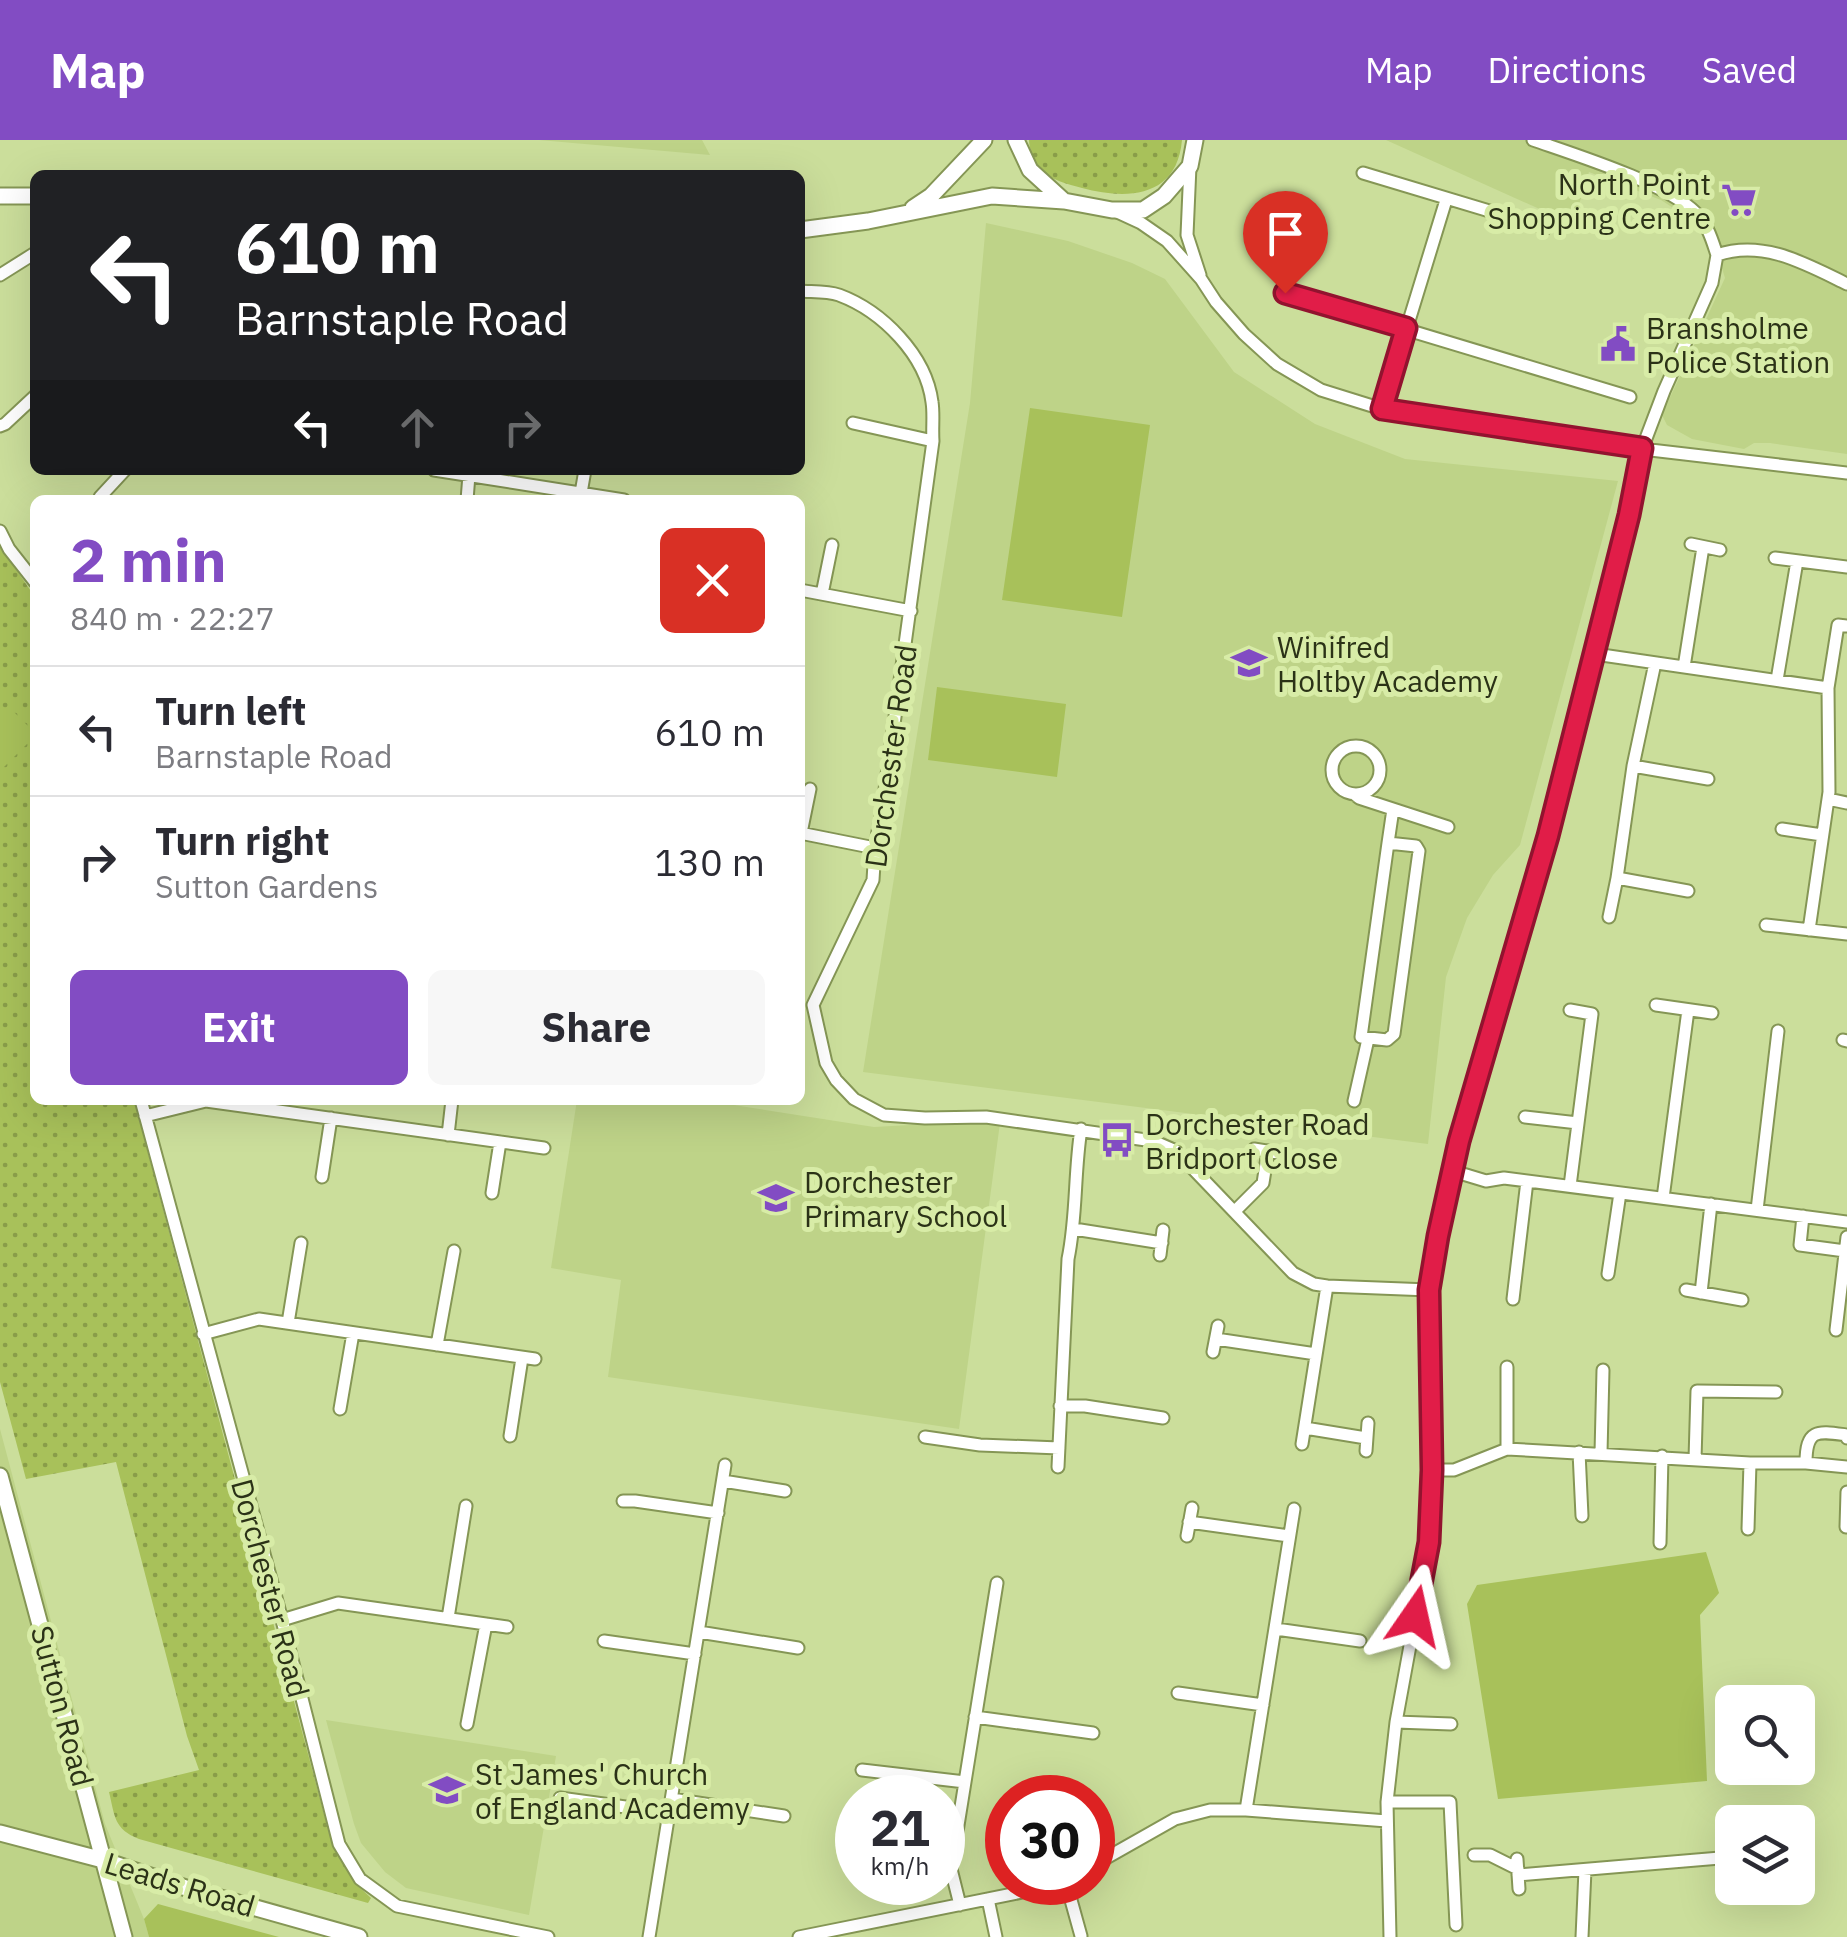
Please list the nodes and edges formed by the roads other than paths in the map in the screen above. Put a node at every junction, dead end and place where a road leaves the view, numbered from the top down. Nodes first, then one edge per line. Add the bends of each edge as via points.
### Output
1 (984, 140) edge
2 (1016, 140) edge
3 (1534, 140) edge
4 (1196, 142) edge
5 (1190, 166) junction
6 (1362, 173) dead end
7 (0, 196) edge
8 (30, 196) edge
9 (1446, 200) junction
10 (1064, 202) junction
11 (1112, 210) junction
12 (906, 212) junction
13 (1546, 228) dead end
14 (805, 229) edge
15 (1716, 254) junction
16 (30, 256) edge
17 (0, 275) edge
18 (1201, 279) junction
19 (1847, 284) edge
20 (805, 292) edge
21 (1285, 293) dead end
22 (1406, 328) junction
23 (1630, 397) dead end
24 (30, 401) edge
25 (1382, 409) junction
26 (854, 423) dead end
27 (0, 426) edge
28 (933, 440) junction
29 (1642, 448) junction
30 (1847, 473) edge
31 (120, 475) edge
32 (462, 475) edge
33 (583, 475) edge
34 (468, 476) junction
35 (581, 494) junction
36 (102, 495) edge
37 (466, 495) edge
38 (588, 495) edge
39 (0, 532) edge
40 (832, 545) dead end
41 (1720, 550) dead end
42 (1775, 558) dead end
43 (1797, 561) junction
44 (1847, 567) edge
45 (30, 576) edge
46 (805, 591) edge
47 (822, 594) junction
48 (911, 611) junction
49 (1847, 626) edge
50 (1840, 652) edge
51 (1594, 654) junction
52 (1655, 663) junction
53 (1684, 667) junction
54 (1777, 680) junction
55 (1828, 688) junction
56 (1633, 766) junction
57 (1708, 779) dead end
58 (810, 789) dead end
59 (1354, 794) junction
60 (1828, 799) junction
61 (1847, 803) edge
62 (1393, 809) junction
63 (805, 811) edge
64 (1448, 826) dead end
65 (1782, 829) dead end
66 (805, 834) edge
67 (1822, 835) junction
68 (1388, 843) junction
69 (875, 848) junction
70 (1617, 878) junction
71 (1688, 891) dead end
72 (1609, 917) dead end
73 (1766, 925) dead end
74 (1809, 930) junction
75 (1847, 934) edge
76 (807, 1004) edge
77 (1656, 1005) dead end
78 (1570, 1010) dead end
79 (1688, 1010) junction
80 (1712, 1012) dead end
81 (1778, 1031) dead end
82 (1368, 1038) junction
83 (1354, 1101) dead end
84 (142, 1105) edge
85 (190, 1105) edge
86 (248, 1105) edge
87 (451, 1105) edge
88 (145, 1116) junction
89 (1524, 1117) dead end
90 (331, 1118) junction
91 (1578, 1122) junction
92 (1081, 1129) junction
93 (448, 1135) junction
94 (500, 1142) junction
95 (543, 1148) dead end
96 (1254, 1149) dead end
97 (1268, 1150) junction
98 (1285, 1154) dead end
99 (1453, 1171) junction
100 (322, 1177) dead end
101 (1527, 1180) junction
102 (1570, 1186) junction
103 (1620, 1193) junction
104 (492, 1194) dead end
105 (1663, 1198) junction
106 (1711, 1204) junction
107 (1757, 1210) junction
108 (1235, 1211) junction
109 (1804, 1216) junction
110 (1847, 1222) edge
111 (1074, 1229) junction
112 (1162, 1242) dead end
113 (301, 1244) dead end
114 (1846, 1244) edge
115 (454, 1251) dead end
116 (1608, 1274) dead end
117 (1327, 1286) junction
118 (1429, 1290) junction
119 (1686, 1290) dead end
120 (1701, 1293) junction
121 (1513, 1299) dead end
122 (1742, 1300) dead end
123 (288, 1323) junction
124 (1836, 1330) dead end
125 (353, 1333) junction
126 (203, 1334) junction
127 (437, 1345) junction
128 (1213, 1352) dead end
129 (1316, 1354) junction
130 (1508, 1366) dead end
131 (1603, 1370) dead end
132 (1776, 1392) dead end
133 (1060, 1406) junction
134 (340, 1409) dead end
135 (1163, 1418) dead end
136 (1368, 1422) dead end
137 (1304, 1428) junction
138 (510, 1436) dead end
139 (925, 1437) dead end
140 (1847, 1438) edge
141 (1302, 1444) dead end
142 (1059, 1448) junction
143 (1507, 1450) junction
144 (1579, 1452) junction
145 (1601, 1453) junction
146 (1662, 1456) junction
147 (1695, 1459) junction
148 (1806, 1462) junction
149 (1750, 1463) junction
150 (726, 1465) dead end
151 (1058, 1466) dead end
152 (1847, 1467) edge
153 (1432, 1470) junction
154 (0, 1476) edge
155 (723, 1481) junction
156 (784, 1490) dead end
157 (1847, 1492) edge
158 (622, 1501) dead end
159 (466, 1506) dead end
160 (1192, 1508) dead end
161 (1294, 1509) dead end
162 (718, 1513) junction
163 (1582, 1516) dead end
164 (1846, 1527) edge
165 (1748, 1529) dead end
166 (1289, 1536) junction
167 (1660, 1543) dead end
168 (998, 1583) dead end
169 (448, 1618) junction
170 (282, 1620) junction
171 (486, 1624) junction
172 (507, 1627) dead end
173 (1276, 1629) junction
174 (698, 1632) junction
175 (604, 1640) dead end
176 (1360, 1641) dead end
177 (798, 1648) dead end
178 (695, 1654) junction
179 (1178, 1693) dead end
180 (1262, 1706) junction
181 (975, 1718) junction
182 (1396, 1722) junction
183 (467, 1724) dead end
184 (1451, 1724) dead end
185 (1093, 1733) dead end
186 (862, 1769) dead end
187 (910, 1775) edge
188 (965, 1782) edge
189 (560, 1798) dead end
190 (1387, 1802) junction
191 (670, 1806) junction
192 (1246, 1810) junction
193 (784, 1816) dead end
194 (1387, 1821) junction
195 (0, 1833) edge
196 (1115, 1853) edge
197 (1474, 1855) dead end
198 (1715, 1859) edge
199 (103, 1860) junction
200 (1518, 1868) junction
201 (1586, 1870) junction
202 (1519, 1889) dead end
203 (960, 1905) edge
204 (989, 1905) edge
205 (1072, 1905) edge
206 (1456, 1925) dead end
207 (1081, 1936) edge
208 (124, 1937) edge
209 (359, 1937) edge
210 (548, 1937) edge
211 (649, 1937) edge
212 (799, 1937) edge
213 (996, 1937) edge
214 (1390, 1937) edge
215 (1582, 1937) edge

1 - 12 street via 932,196
2 - 10 street via 1030,170
3 - 15 street via 1678,199 1697,214
4 - 5 street
5 - 11 street via 1144,210
5 - 18 street via 1187,236
6 - 9 street
7 - 8 street
9 - 13 street
9 - 22 street
10 - 11 street
10 - 12 street via 992,196
11 - 18 street via 1167,241
12 - 14 street
15 - 19 street via 1773,252
15 - 29 street via 1712,283
16 - 17 street
18 - 25 street via 1277,364 1321,390
20 - 28 street, Dorchester Road via 837,294 883,320 908,346 926,378
21 - 22 street
22 - 23 street
22 - 25 street
24 - 27 street
25 - 29 street
26 - 28 street
28 - 48 street, Dorchester Road
29 - 30 street
29 - 51 street
31 - 36 street
32 - 34 street
33 - 35 street
34 - 35 street
34 - 37 street
35 - 38 street
39 - 45 street
40 - 47 street
41 - 53 street via 1697,545
42 - 43 street
43 - 44 street
43 - 54 street
46 - 47 street
47 - 48 street
48 - 69 street, Dorchester Road
49 - 50 street via 1838,625
50 - 55 street
51 - 52 street
51 - 99 street
52 - 53 street
52 - 56 street
53 - 54 street
54 - 55 street
55 - 60 street
56 - 57 street
56 - 70 street
58 - 63 street
59 - 59 street via 1335,782 1332,766 1340,752 1356,746 1371,751 1380,772 1374,786
59 - 62 street
60 - 61 street
60 - 67 street
62 - 64 street
62 - 68 street
65 - 67 street
66 - 69 street
67 - 74 street
68 - 82 street via 1361,1036
68 - 82 street via 1419,851 1394,1034
69 - 76 street, Dorchester Road via 873,880
70 - 71 street
70 - 72 street
73 - 74 street
74 - 75 street
76 - 92 street, Dorchester Road via 836,1080 884,1115 986,1117
77 - 79 street
78 - 91 street via 1592,1014
79 - 80 street
79 - 105 street
81 - 107 street
82 - 83 street
84 - 88 street, Dorchester Road
85 - 88 street
86 - 90 street
87 - 93 street
88 - 126 street, Dorchester Road
89 - 91 street
90 - 93 street
90 - 100 street
91 - 102 street
92 - 108 street, Dorchester Road via 1176,1151
92 - 111 street
93 - 94 street
94 - 95 street
94 - 104 street
96 - 97 street
97 - 98 street
97 - 108 street via 1263,1183
99 - 101 street via 1486,1181
99 - 118 street
101 - 102 street
101 - 121 street
102 - 103 street
103 - 105 street
103 - 116 street
105 - 106 street
106 - 107 street
106 - 120 street
107 - 109 street
108 - 117 street, Dorchester Road via 1294,1274
109 - 110 street
109 - 114 street via 1800,1245
111 - 112 street
111 - 133 street
113 - 123 street
114 - 124 street
115 - 127 street
117 - 118 street, Dorchester Road
117 - 129 street
118 - 153 street
119 - 120 street
120 - 122 street
123 - 125 street
123 - 126 street via 259,1319
125 - 127 street
125 - 134 street
126 - 170 street, Dorchester Road
127 - 138 street via 528,1358
128 - 129 street via 1217,1332
129 - 137 street
130 - 143 street
131 - 145 street
132 - 147 street via 1696,1391
133 - 135 street
133 - 142 street
136 - 137 street via 1366,1445
137 - 141 street
139 - 142 street
140 - 148 street via 1812,1436
142 - 151 street
143 - 144 street
143 - 153 street via 1454,1470
144 - 145 street
144 - 163 street
145 - 146 street
146 - 147 street
146 - 167 street
147 - 149 street
148 - 149 street
148 - 152 street
149 - 165 street
150 - 155 street
153 - 182 street via 1429,1542
154 - 199 street, Sutton Road
155 - 156 street
155 - 162 street
157 - 164 street
158 - 162 street
159 - 169 street
160 - 166 street via 1188,1529
161 - 166 street
162 - 174 street
166 - 173 street
168 - 181 street
169 - 170 street via 338,1603
169 - 171 street
170 - 210 street, Dorchester Road via 339,1844 360,1879 397,1906
171 - 172 street
171 - 183 street
173 - 176 street
173 - 180 street
174 - 177 street
174 - 178 street
175 - 178 street
178 - 191 street
179 - 180 street
180 - 192 street
181 - 185 street
181 - 188 street
182 - 184 street
182 - 190 street
186 - 187 street
189 - 191 street
190 - 194 street
190 - 206 street via 1450,1802
191 - 193 street
191 - 211 street
192 - 194 street
192 - 196 street via 1175,1819
194 - 214 street
195 - 199 street, Leads Road
197 - 200 street
198 - 201 street
199 - 208 street, Sutton Road
199 - 209 street, Leads Road
200 - 201 street
200 - 202 street
201 - 215 street
203 - 212 street
204 - 213 street
205 - 207 street

